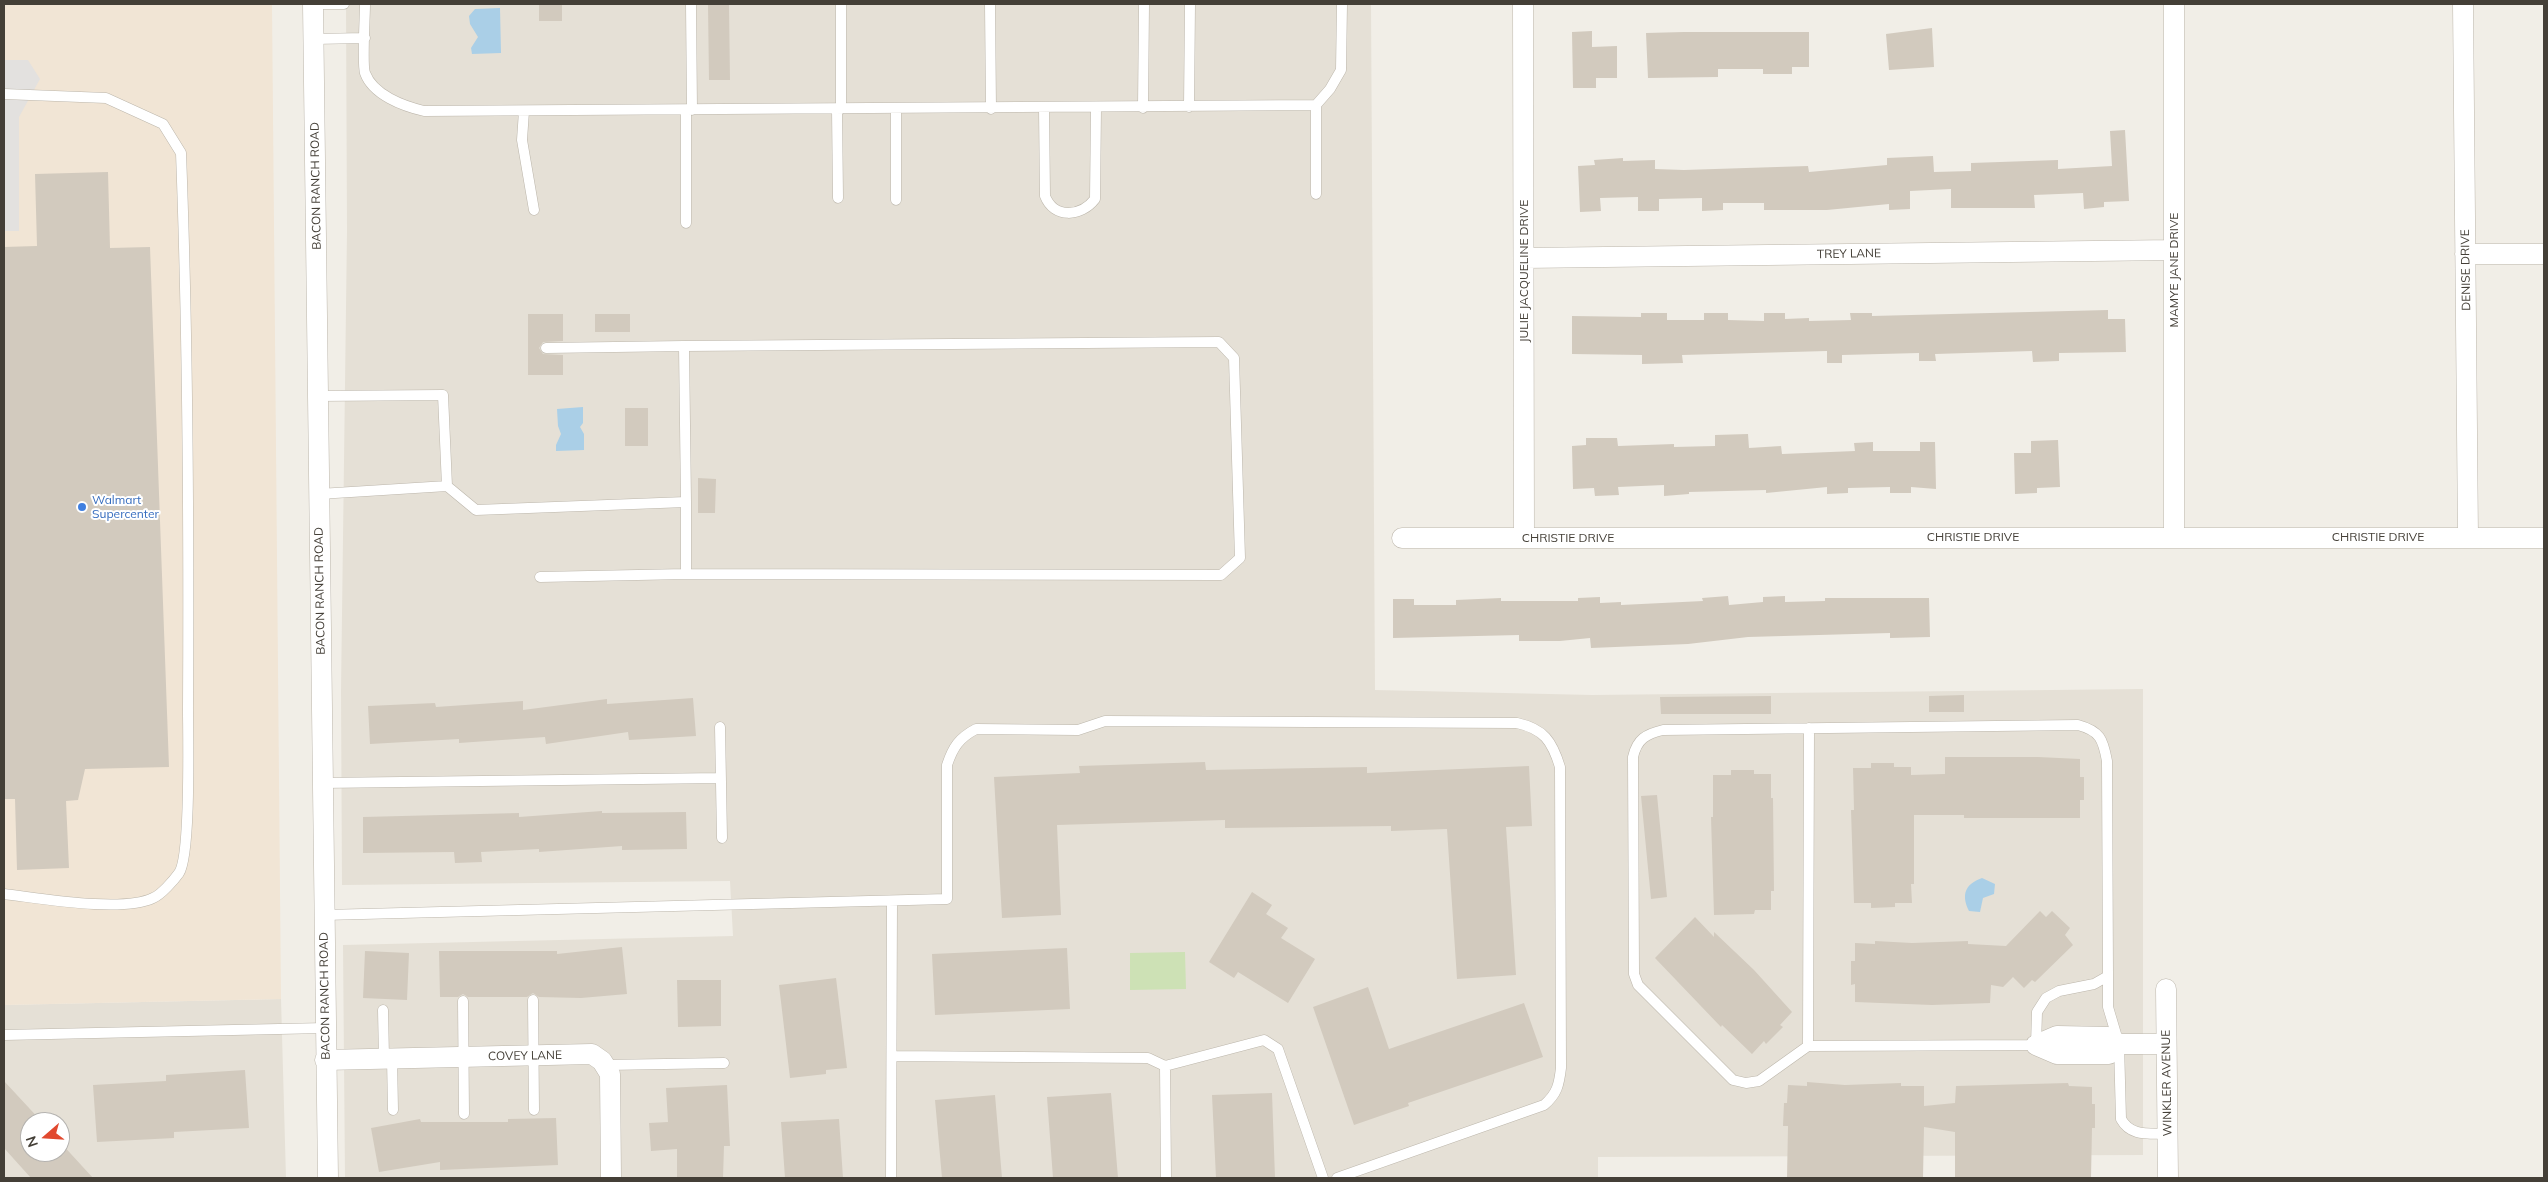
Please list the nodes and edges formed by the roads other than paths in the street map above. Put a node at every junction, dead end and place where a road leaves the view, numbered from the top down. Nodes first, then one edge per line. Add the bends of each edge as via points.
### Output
1 (313, 4) edge
2 (344, 4) edge
3 (365, 4) edge
4 (691, 4) edge
5 (841, 4) edge
6 (990, 4) edge
7 (1144, 4) edge
8 (1190, 4) edge
9 (1342, 4) edge
10 (1524, 4) edge
11 (2174, 4) edge
12 (2463, 4) edge
13 (365, 38) junction
14 (314, 39) junction
15 (4, 94) edge
16 (1316, 105) junction
17 (1189, 107) junction
18 (991, 108) junction
19 (1044, 108) junction
20 (1096, 108) junction
21 (1143, 108) junction
22 (839, 109) junction
23 (896, 109) junction
24 (689, 110) junction
25 (524, 111) junction
26 (1316, 194) dead end
27 (838, 198) dead end
28 (896, 200) dead end
29 (534, 210) dead end
30 (686, 223) dead end
31 (2174, 250) junction
32 (2465, 254) junction
33 (2544, 254) edge
34 (1524, 258) junction
35 (684, 346) junction
36 (546, 348) dead end
37 (318, 396) junction
38 (447, 486) junction
39 (319, 494) junction
40 (686, 502) junction
41 (2174, 536) junction
42 (2468, 537) junction
43 (1402, 538) dead end
44 (1524, 538) junction
45 (2544, 538) edge
46 (686, 574) junction
47 (540, 577) dead end
48 (720, 726) dead end
49 (1809, 728) junction
50 (721, 778) junction
51 (322, 783) junction
52 (722, 838) dead end
53 (4, 894) edge
54 (892, 901) junction
55 (324, 915) junction
56 (2108, 976) junction
57 (2166, 989) dead end
58 (533, 1000) dead end
59 (463, 1001) dead end
60 (382, 1010) dead end
61 (325, 1028) junction
62 (4, 1035) edge
63 (2119, 1044) junction
64 (2166, 1044) junction
65 (2036, 1045) junction
66 (1808, 1046) junction
67 (534, 1055) junction
68 (892, 1056) junction
69 (464, 1057) junction
70 (388, 1058) junction
71 (326, 1060) junction
72 (724, 1063) dead end
73 (606, 1065) junction
74 (1165, 1066) junction
75 (393, 1110) dead end
76 (534, 1110) dead end
77 (464, 1114) dead end
78 (2168, 1134) junction
79 (328, 1178) edge
80 (612, 1178) edge
81 (891, 1178) edge
82 (1166, 1178) edge
83 (1323, 1178) edge
84 (1337, 1178) edge
85 (2168, 1178) edge

1 - 2 lane
1 - 14 street, BACON RANCH ROAD
3 - 13 lane
4 - 24 lane
5 - 22 lane
6 - 18 lane
7 - 21 lane
8 - 17 lane
9 - 16 lane via 1341,70
10 - 34 street, JULIE JACQUELINE DRIVE
11 - 31 street, MAMYE JANE DRIVE
12 - 32 street, DENISE DRIVE
13 - 14 lane
13 - 25 lane via 364,72 375,88 407,107 424,112
14 - 37 street, BACON RANCH ROAD
15 - 53 lane via 106,98 163,124 181,153 189,498 188,776 186,834 180,871 154,898 124,904
16 - 17 lane
16 - 26 lane
17 - 21 lane
18 - 19 lane
18 - 23 lane
19 - 20 lane
19 - 20 lane via 1045,196 1055,211 1065,213 1081,212 1095,200
20 - 21 lane
22 - 23 lane
22 - 24 lane
22 - 27 lane
23 - 28 lane
24 - 25 lane
24 - 30 lane
25 - 29 lane via 522,140
31 - 34 street, TREY LANE
31 - 41 street, MAMYE JANE DRIVE
32 - 33 street
32 - 42 street, DENISE DRIVE
34 - 44 street, JULIE JACQUELINE DRIVE
35 - 36 lane
35 - 40 lane
35 - 46 lane via 1218,342 1234,358 1240,558 1221,575
37 - 38 lane via 443,395
37 - 39 street, BACON RANCH ROAD
38 - 39 lane
38 - 40 lane via 476,510
39 - 51 street, BACON RANCH ROAD
40 - 46 lane
41 - 42 street, CHRISTIE DRIVE
41 - 44 street, CHRISTIE DRIVE
42 - 45 street, CHRISTIE DRIVE
43 - 44 street, CHRISTIE DRIVE
46 - 47 lane
48 - 50 lane
49 - 56 lane via 2078,725 2092,729 2103,742 2107,761
49 - 66 lane
49 - 66 lane via 1663,730 1648,734 1636,744 1633,757 1634,974 1638,985 1733,1080 1759,1081
50 - 51 lane
50 - 52 lane
51 - 55 street, BACON RANCH ROAD
54 - 55 lane
54 - 68 lane
54 - 84 lane via 947,900 947,765 962,737 976,729 1078,730 1105,721 1517,723 1533,726 1554,749 1560,767 1559,1086 1554,1097 1544,1105
55 - 61 street, BACON RANCH ROAD
56 - 63 lane via 2108,1007
56 - 65 lane via 2094,984 2059,991 2046,998 2037,1012
57 - 64 street, WINKLER AVENUE
58 - 67 lane
59 - 69 lane
60 - 70 lane
61 - 62 lane
61 - 71 street, BACON RANCH ROAD
63 - 64 street
63 - 65 street via 2109,1054 2057,1054
63 - 78 lane via 2121,1119 2126,1129 2136,1133
64 - 78 street, WINKLER AVENUE
65 - 66 lane
67 - 69 street, COVEY LANE
67 - 73 street, COVEY LANE via 592,1054
67 - 76 lane
68 - 74 lane via 1148,1058
68 - 81 lane
69 - 70 street, COVEY LANE
69 - 77 lane
70 - 71 street, COVEY LANE
70 - 75 lane
71 - 79 street, BACON RANCH ROAD
72 - 73 lane
73 - 80 street via 610,1074
74 - 82 lane
74 - 83 lane via 1264,1040 1278,1049
78 - 85 street, WINKLER AVENUE

